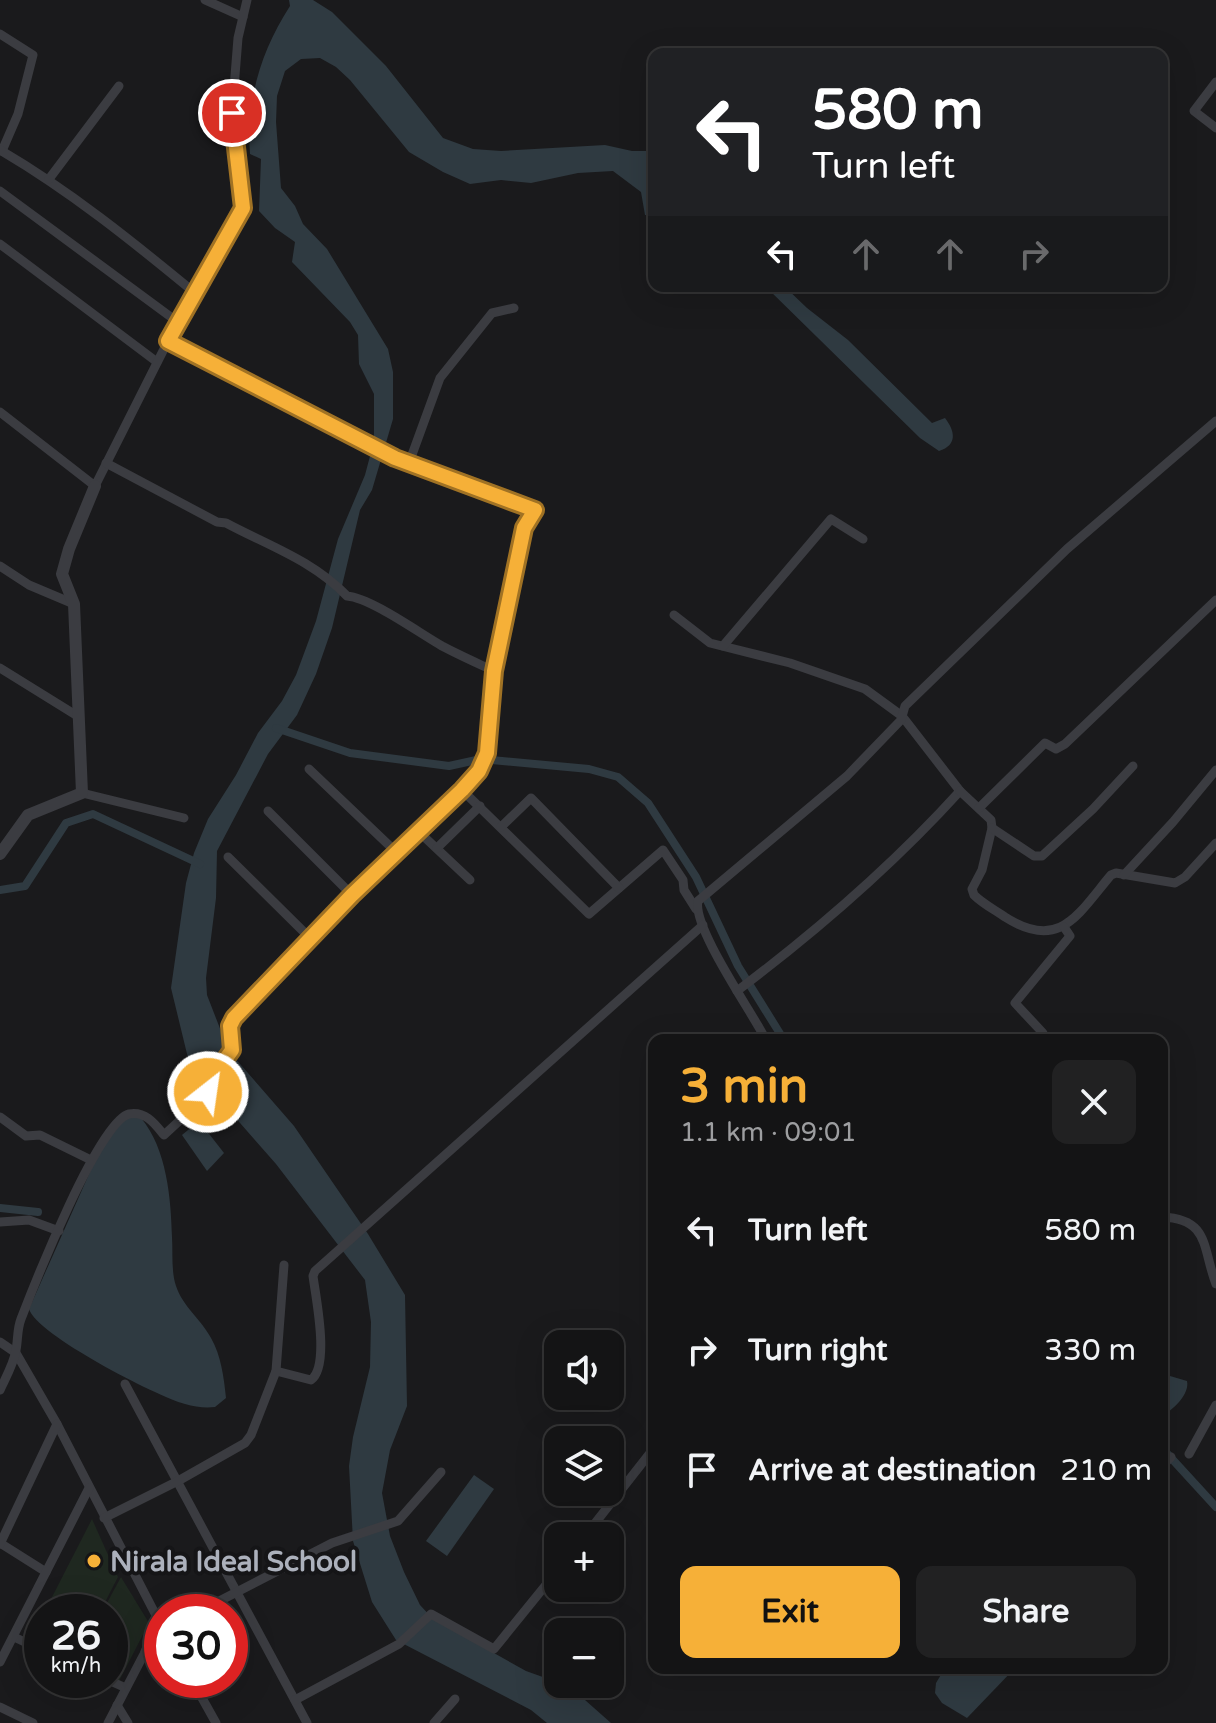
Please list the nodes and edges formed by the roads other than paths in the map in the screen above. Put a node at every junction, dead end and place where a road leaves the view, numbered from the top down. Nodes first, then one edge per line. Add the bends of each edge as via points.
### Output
1 (205, 0) edge
2 (247, 0) edge
3 (243, 17) junction
4 (0, 34) edge
5 (1216, 82) edge
6 (119, 86) dead end
7 (1216, 128) edge
8 (1, 150) edge
9 (49, 179) junction
10 (0, 191) edge
11 (0, 244) edge
12 (195, 293) junction
13 (514, 308) dead end
14 (179, 323) junction
15 (168, 341) junction
16 (157, 362) junction
17 (0, 412) edge
18 (1216, 421) edge
19 (106, 463) junction
20 (409, 463) junction
21 (95, 486) junction
22 (863, 539) dead end
23 (0, 566) edge
24 (1216, 600) edge
25 (74, 604) junction
26 (674, 615) dead end
27 (723, 646) junction
28 (0, 668) edge
29 (494, 671) junction
30 (902, 716) junction
31 (79, 717) junction
32 (1133, 766) dead end
33 (309, 769) dead end
34 (1216, 770) edge
35 (462, 790) junction
36 (960, 791) junction
37 (82, 793) junction
38 (480, 806) junction
39 (979, 808) junction
40 (268, 811) dead end
41 (184, 818) dead end
42 (501, 827) junction
43 (992, 828) junction
44 (418, 831) junction
45 (1216, 843) edge
46 (437, 848) junction
47 (395, 851) junction
48 (0, 854) edge
49 (228, 857) dead end
50 (1124, 875) junction
51 (470, 880) dead end
52 (619, 888) junction
53 (352, 895) junction
54 (697, 905) junction
55 (703, 925) junction
56 (1064, 927) junction
57 (310, 938) junction
58 (737, 991) junction
59 (762, 1034) edge
60 (1043, 1034) edge
61 (0, 1117) edge
62 (91, 1160) junction
63 (1168, 1217) edge
64 (0, 1222) edge
65 (59, 1231) junction
66 (284, 1265) dead end
67 (1216, 1284) edge
68 (0, 1342) edge
69 (16, 1353) junction
70 (276, 1371) junction
71 (125, 1384) dead end
72 (0, 1390) edge
73 (1216, 1405) edge
74 (57, 1424) junction
75 (1189, 1454) dead end
76 (648, 1456) edge
77 (1171, 1457) dead end
78 (1168, 1460) edge
79 (441, 1472) dead end
80 (178, 1481) junction
81 (89, 1488) junction
82 (104, 1518) junction
83 (596, 1522) edge
84 (0, 1544) edge
85 (46, 1572) junction
86 (544, 1587) edge
87 (236, 1591) junction
88 (144, 1594) edge
89 (231, 1594) edge
90 (14, 1637) junction
91 (24, 1642) edge
92 (144, 1654) edge
93 (0, 1662) edge
94 (128, 1684) edge
95 (121, 1698) edge
96 (202, 1698) edge
97 (455, 1699) dead end
98 (295, 1700) junction
99 (117, 1705) junction
100 (0, 1707) edge
101 (27, 1722) edge
102 (108, 1723) edge
103 (128, 1723) edge
104 (216, 1723) edge
105 (307, 1723) edge
106 (434, 1723) edge

1 - 3 street
2 - 3 street
3 - 12 street via 232,113 243,208
4 - 8 street via 33,55 18,114
5 - 7 street via 1194,111
6 - 9 street
8 - 9 street
9 - 12 street
10 - 14 street
11 - 16 street
12 - 14 street
13 - 20 street via 492,313 440,378
14 - 15 street
15 - 16 street
15 - 20 street
16 - 19 street
17 - 21 street
18 - 30 street via 1067,549 905,706
19 - 21 street
19 - 29 street via 303,560 347,596
20 - 29 street via 535,510 524,528
21 - 25 street via 62,574
22 - 27 street via 831,519
23 - 25 street
24 - 39 street via 1065,744 1056,749 1045,743
25 - 31 street
26 - 27 street via 710,643
27 - 30 street via 865,689
28 - 31 street
29 - 35 street via 487,753
30 - 36 street
30 - 54 street via 847,776
31 - 37 street
32 - 43 street via 1042,856
33 - 47 street
34 - 50 street
35 - 38 street
35 - 44 street
36 - 39 street
36 - 58 street via 862,891
37 - 41 street
37 - 48 street via 28,815
38 - 42 street
38 - 46 street
39 - 43 street
40 - 53 street
42 - 52 street via 589,914
42 - 52 street via 531,798
43 - 56 street via 974,895 1025,930
44 - 46 street
44 - 47 street
45 - 50 street via 1175,883
46 - 51 street
47 - 53 street
49 - 57 street
50 - 56 street via 1111,875
52 - 54 street via 663,850
53 - 57 street
54 - 55 street
55 - 58 street
55 - 70 street via 313,1276 320,1323 315,1378
56 - 60 street via 1070,936 1015,1003
57 - 62 street via 234,1018 232,1050 204,1098 164,1135 145,1115 125,1115 110,1128
58 - 59 street
61 - 62 street via 26,1136 40,1135
62 - 65 street
63 - 67 street via 1180,1218 1202,1236
64 - 65 street via 29,1220
65 - 69 street via 19,1324
66 - 70 street
68 - 69 street
69 - 72 street
69 - 74 street
70 - 80 street via 248,1440
71 - 80 street
73 - 75 street
74 - 81 street
74 - 84 street
76 - 83 street
77 - 78 street
79 - 87 street via 411,1510 392,1524 350,1537
80 - 82 street
80 - 87 street
81 - 82 street
81 - 85 street
82 - 88 street
84 - 85 street
85 - 90 street
86 - 98 street via 494,1649 431,1614 399,1644
87 - 89 street
87 - 98 street
90 - 91 street
90 - 93 street
92 - 94 street
95 - 99 street
96 - 104 street
97 - 106 street
98 - 105 street
99 - 102 street
99 - 103 street
100 - 101 street

